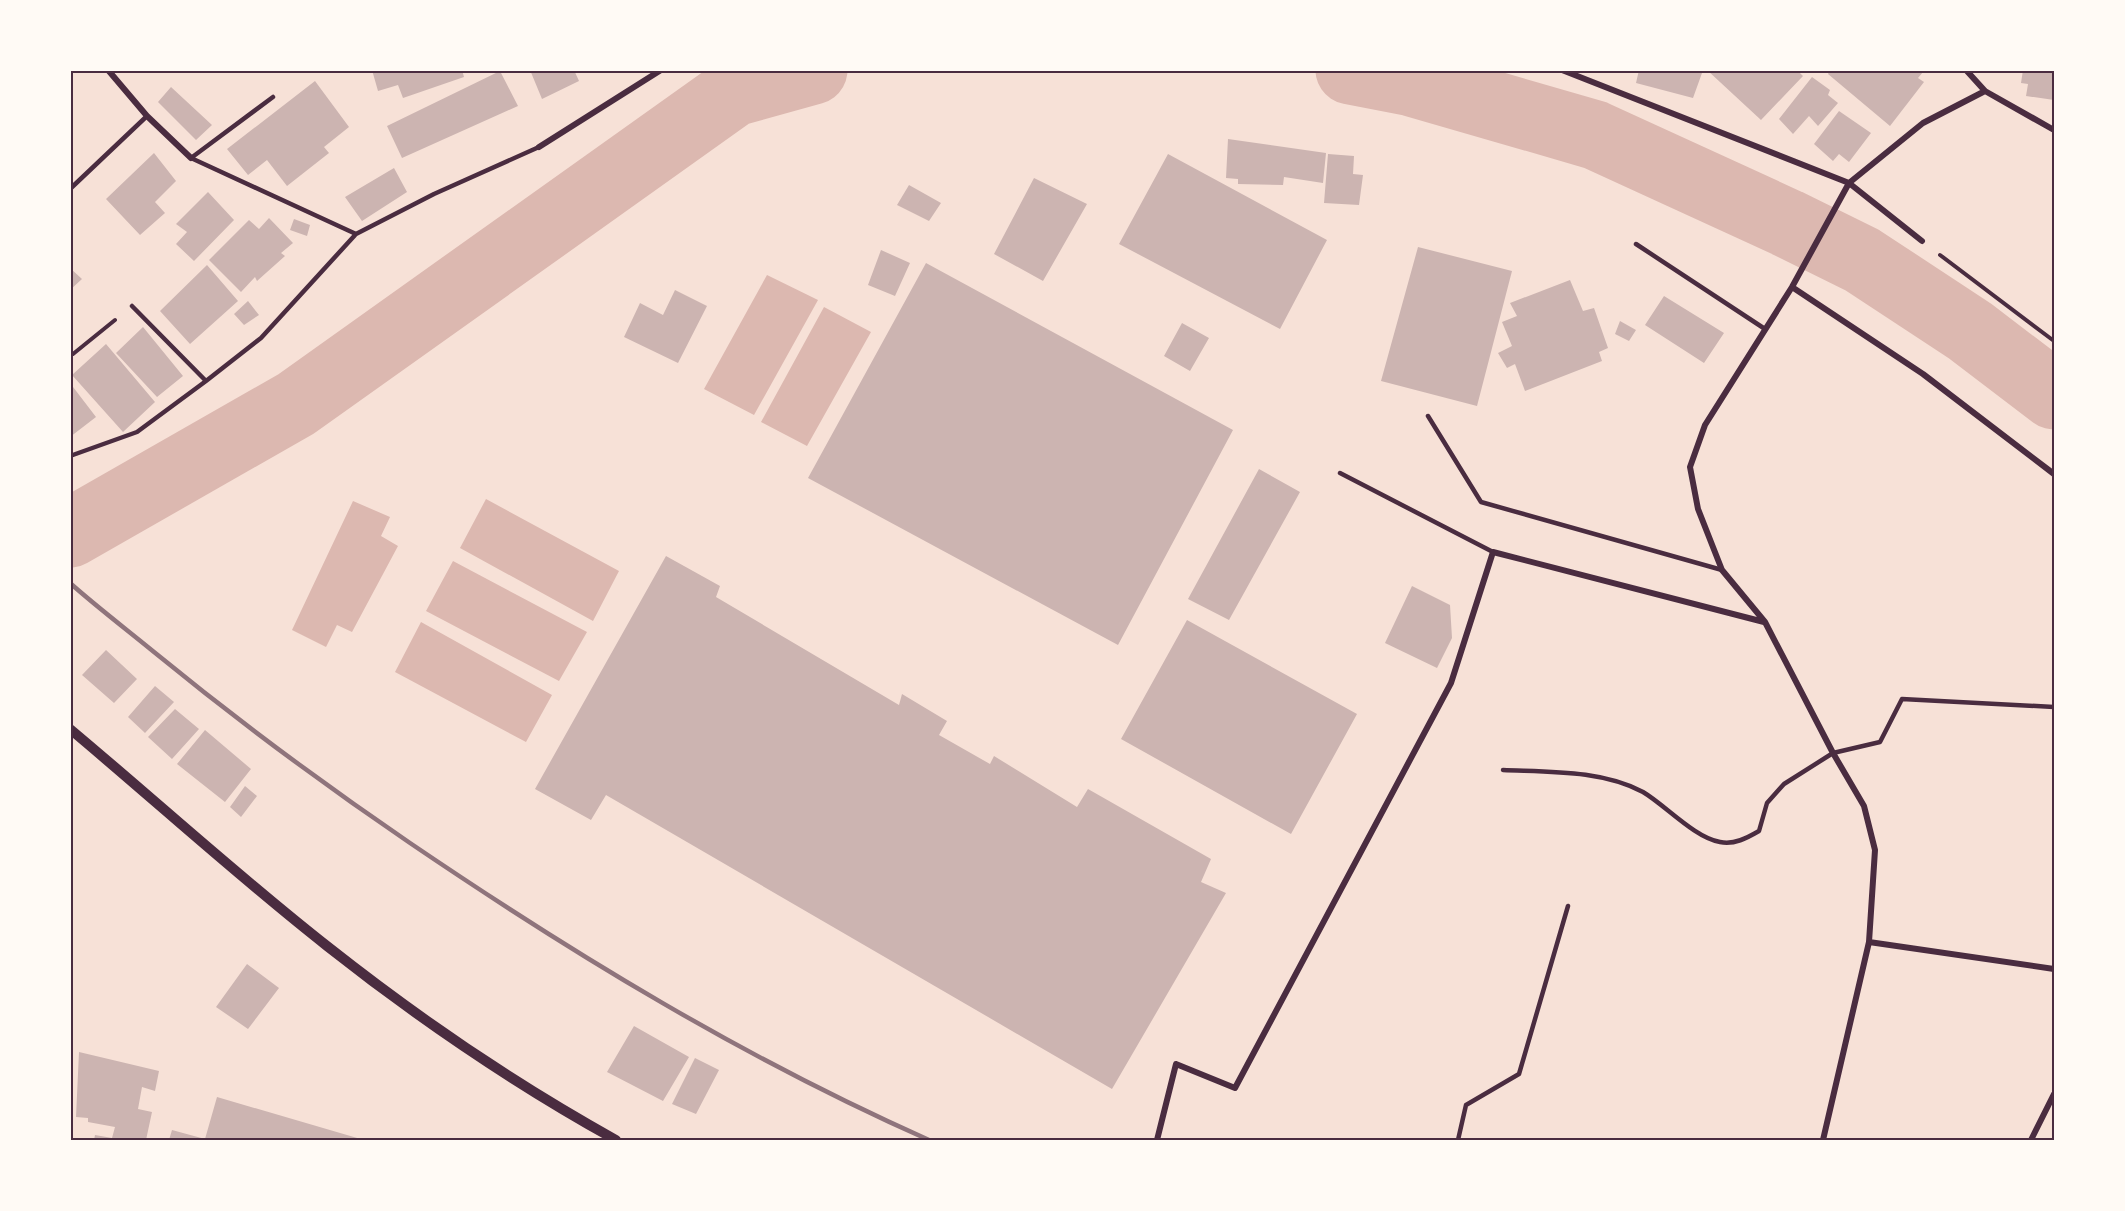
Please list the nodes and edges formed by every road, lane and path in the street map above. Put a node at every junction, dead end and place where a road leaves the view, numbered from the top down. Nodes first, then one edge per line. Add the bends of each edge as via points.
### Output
1 (108, 70) edge
2 (661, 70) edge
3 (1562, 70) edge
4 (1966, 70) edge
5 (1985, 91) junction
6 (273, 97) dead end
7 (147, 116) junction
8 (2055, 130) edge
9 (538, 147) joint
10 (191, 158) junction
11 (1849, 183) junction
12 (70, 189) edge
13 (356, 234) junction
14 (1922, 241) joint
15 (1636, 243) dead end
16 (1792, 287) junction
17 (132, 306) joint
18 (1765, 329) junction
19 (2055, 341) edge
20 (73, 354) dead end
21 (206, 381) junction
22 (1428, 416) dead end
23 (70, 456) edge
24 (1340, 473) dead end
25 (2055, 474) edge
26 (1493, 552) junction
27 (1722, 570) junction
28 (1765, 622) junction
29 (2055, 707) edge
30 (70, 729) edge
31 (1833, 753) junction
32 (1503, 770) dead end
33 (1568, 906) dead end
34 (1869, 942) junction
35 (2055, 969) edge
36 (2055, 1094) edge
37 (616, 1140) edge
38 (1157, 1140) edge
39 (1458, 1140) edge
40 (1822, 1140) edge
41 (2031, 1140) edge

1 - 7 street
2 - 9 street
3 - 11 street
4 - 5 street
5 - 8 street
5 - 11 street via 1923,123
6 - 10 lane
7 - 10 street
7 - 12 lane
9 - 13 lane
10 - 13 lane
11 - 14 street
11 - 16 street
13 - 21 lane via 261,338
14 - 19 path
15 - 18 lane
16 - 18 street
16 - 25 street via 1923,374
17 - 20 path
17 - 21 lane
18 - 27 street via 1705,425 1690,467 1698,509
21 - 23 lane via 137,432
22 - 27 lane via 1481,502
24 - 26 lane
26 - 28 street
26 - 38 street via 1451,683 1235,1088 1176,1064
27 - 28 street
28 - 31 street
29 - 31 lane via 1902,699 1880,742
30 - 37 street via 326,946 427,1022 563,1111
31 - 32 lane via 1785,784 1767,803 1759,831 1743,840 1720,843 1643,792 1600,777
31 - 34 street via 1864,806 1875,850
33 - 39 lane via 1518,1074 1466,1105
34 - 35 street
34 - 40 street
36 - 41 street

